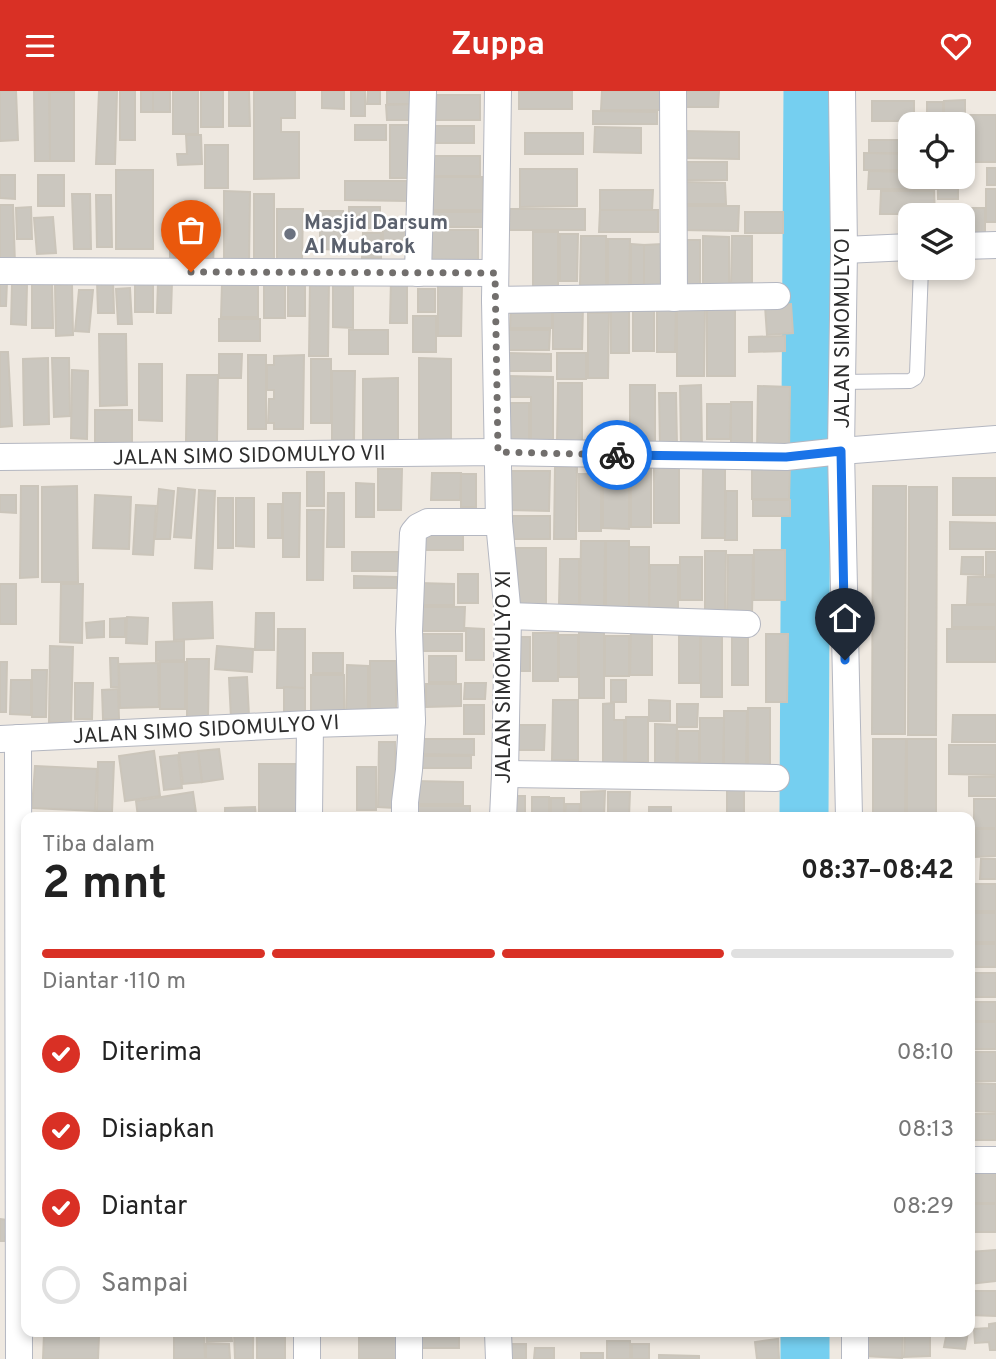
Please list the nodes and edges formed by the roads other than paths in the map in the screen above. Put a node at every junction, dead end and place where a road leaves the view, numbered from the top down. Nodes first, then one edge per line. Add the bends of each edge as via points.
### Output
1 (423, 91) edge
2 (498, 91) edge
3 (673, 91) edge
4 (842, 91) edge
5 (996, 245) edge
6 (975, 246) edge
7 (898, 248) edge
8 (844, 250) junction
9 (0, 271) edge
10 (418, 273) junction
11 (495, 273) junction
12 (921, 280) edge
13 (777, 296) dead end
14 (674, 298) junction
15 (495, 300) junction
16 (842, 381) junction
17 (996, 439) edge
18 (498, 452) junction
19 (832, 452) junction
20 (0, 457) edge
21 (499, 522) junction
22 (508, 616) junction
23 (747, 624) dead end
24 (412, 721) junction
25 (310, 724) junction
26 (9, 739) edge
27 (505, 774) junction
28 (776, 778) dead end
29 (309, 812) edge
30 (405, 812) edge
31 (503, 812) edge
32 (849, 812) edge
33 (975, 1160) edge
34 (996, 1160) edge
35 (307, 1337) edge
36 (408, 1337) edge
37 (498, 1337) edge
38 (855, 1337) edge
39 (19, 1359) edge
40 (307, 1359) edge
41 (409, 1359) edge
42 (499, 1359) edge
43 (855, 1359) edge

1 - 10 street
2 - 11 street, JALAN SIMOMULYO XI
3 - 14 street
4 - 8 street, JALAN SIMOMULYO I
5 - 6 street
7 - 8 street
8 - 16 street, JALAN SIMOMULYO I
9 - 10 street
10 - 11 street
11 - 15 street, JALAN SIMOMULYO XI
12 - 16 lane via 915,378
13 - 14 street
14 - 15 street
15 - 18 street, JALAN SIMOMULYO XI
16 - 19 street, JALAN SIMOMULYO I
17 - 19 street, JALAN SIMO SIDOMULYO VII
18 - 19 street, JALAN SIMO SIDOMULYO VII via 795,457
18 - 20 street, JALAN SIMO SIDOMULYO VII
18 - 21 street, JALAN SIMOMULYO XI
19 - 32 street, JALAN SIMOMULYO I
21 - 22 street, JALAN SIMOMULYO XI
21 - 24 street via 428,523 413,534
22 - 23 street
22 - 27 street, JALAN SIMOMULYO XI
24 - 25 street, JALAN SIMO SIDOMULYO VI
24 - 30 street
25 - 26 street, JALAN SIMO SIDOMULYO VI
25 - 29 street
26 - 39 street
27 - 28 street
27 - 31 street, JALAN SIMOMULYO XI
33 - 34 street
35 - 40 street
36 - 41 street
37 - 42 street
38 - 43 street

